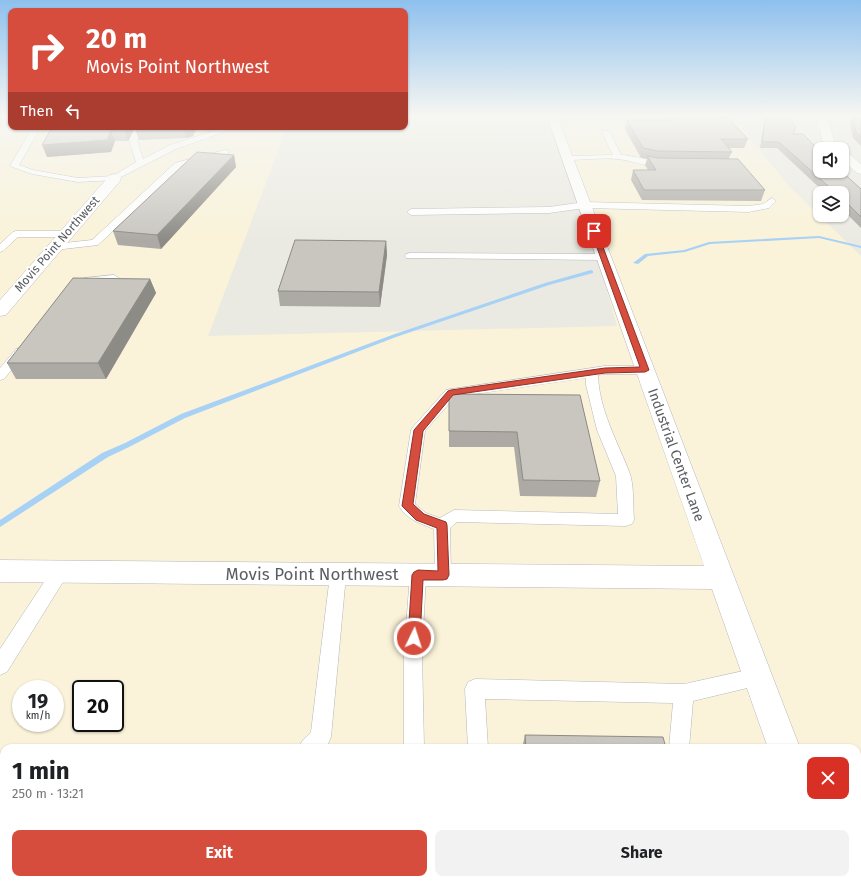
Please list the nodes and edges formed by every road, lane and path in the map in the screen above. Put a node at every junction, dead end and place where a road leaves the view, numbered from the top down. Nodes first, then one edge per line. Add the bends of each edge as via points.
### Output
1 (19, 157) edge
2 (138, 157) edge
3 (150, 157) edge
4 (206, 157) edge
5 (605, 157) edge
6 (619, 157) edge
7 (567, 158) joint
8 (849, 160) edge
9 (140, 162) junction
10 (670, 164) edge
11 (861, 170) edge
12 (115, 178) junction
13 (772, 201) dead end
14 (585, 205) junction
15 (410, 212) dead end
16 (66, 234) junction
17 (55, 247) junction
18 (0, 249) edge
19 (410, 256) dead end
20 (604, 257) junction
21 (114, 278) edge
22 (73, 287) edge
23 (0, 311) edge
24 (25, 345) edge
25 (645, 370) junction
26 (592, 373) junction
27 (0, 376) edge
28 (442, 525) junction
29 (0, 571) edge
30 (60, 572) junction
31 (338, 575) junction
32 (418, 575) junction
33 (443, 575) junction
34 (721, 578) junction
35 (0, 666) edge
36 (757, 676) junction
37 (684, 694) junction
38 (314, 744) edge
39 (414, 744) edge
40 (478, 744) edge
41 (679, 744) edge
42 (782, 744) edge

1 - 12 lane via 14,166 32,172 78,180
2 - 9 lane
3 - 9 lane
4 - 17 lane via 178,165 95,243
5 - 7 lane
6 - 10 lane
7 - 14 street, Industrial Center Lane
8 - 11 street
9 - 12 lane
12 - 16 street, Movis Point Northwest
13 - 14 lane via 766,206 750,209
14 - 15 lane via 549,210
14 - 20 street, Industrial Center Lane
16 - 17 street, Movis Point Northwest
16 - 18 lane via 16,234
17 - 23 street, Movis Point Northwest
19 - 20 lane
20 - 25 street, Industrial Center Lane
21 - 22 lane via 89,279 78,282
24 - 27 lane
25 - 26 lane via 605,370
25 - 34 street, Industrial Center Lane
26 - 28 lane via 451,393 418,430 407,506 420,517
26 - 28 lane via 592,385 604,430 623,476 626,520 454,516
28 - 33 lane
29 - 30 street, Movis Point Northwest
30 - 31 street, Movis Point Northwest
30 - 35 lane
31 - 32 street, Movis Point Northwest
31 - 38 lane via 321,737
32 - 33 street, Movis Point Northwest
32 - 39 lane via 413,653
33 - 34 street, Movis Point Northwest
34 - 36 street, Industrial Center Lane
36 - 37 lane
36 - 42 street, Industrial Center Lane
37 - 40 lane via 475,689
37 - 41 lane

